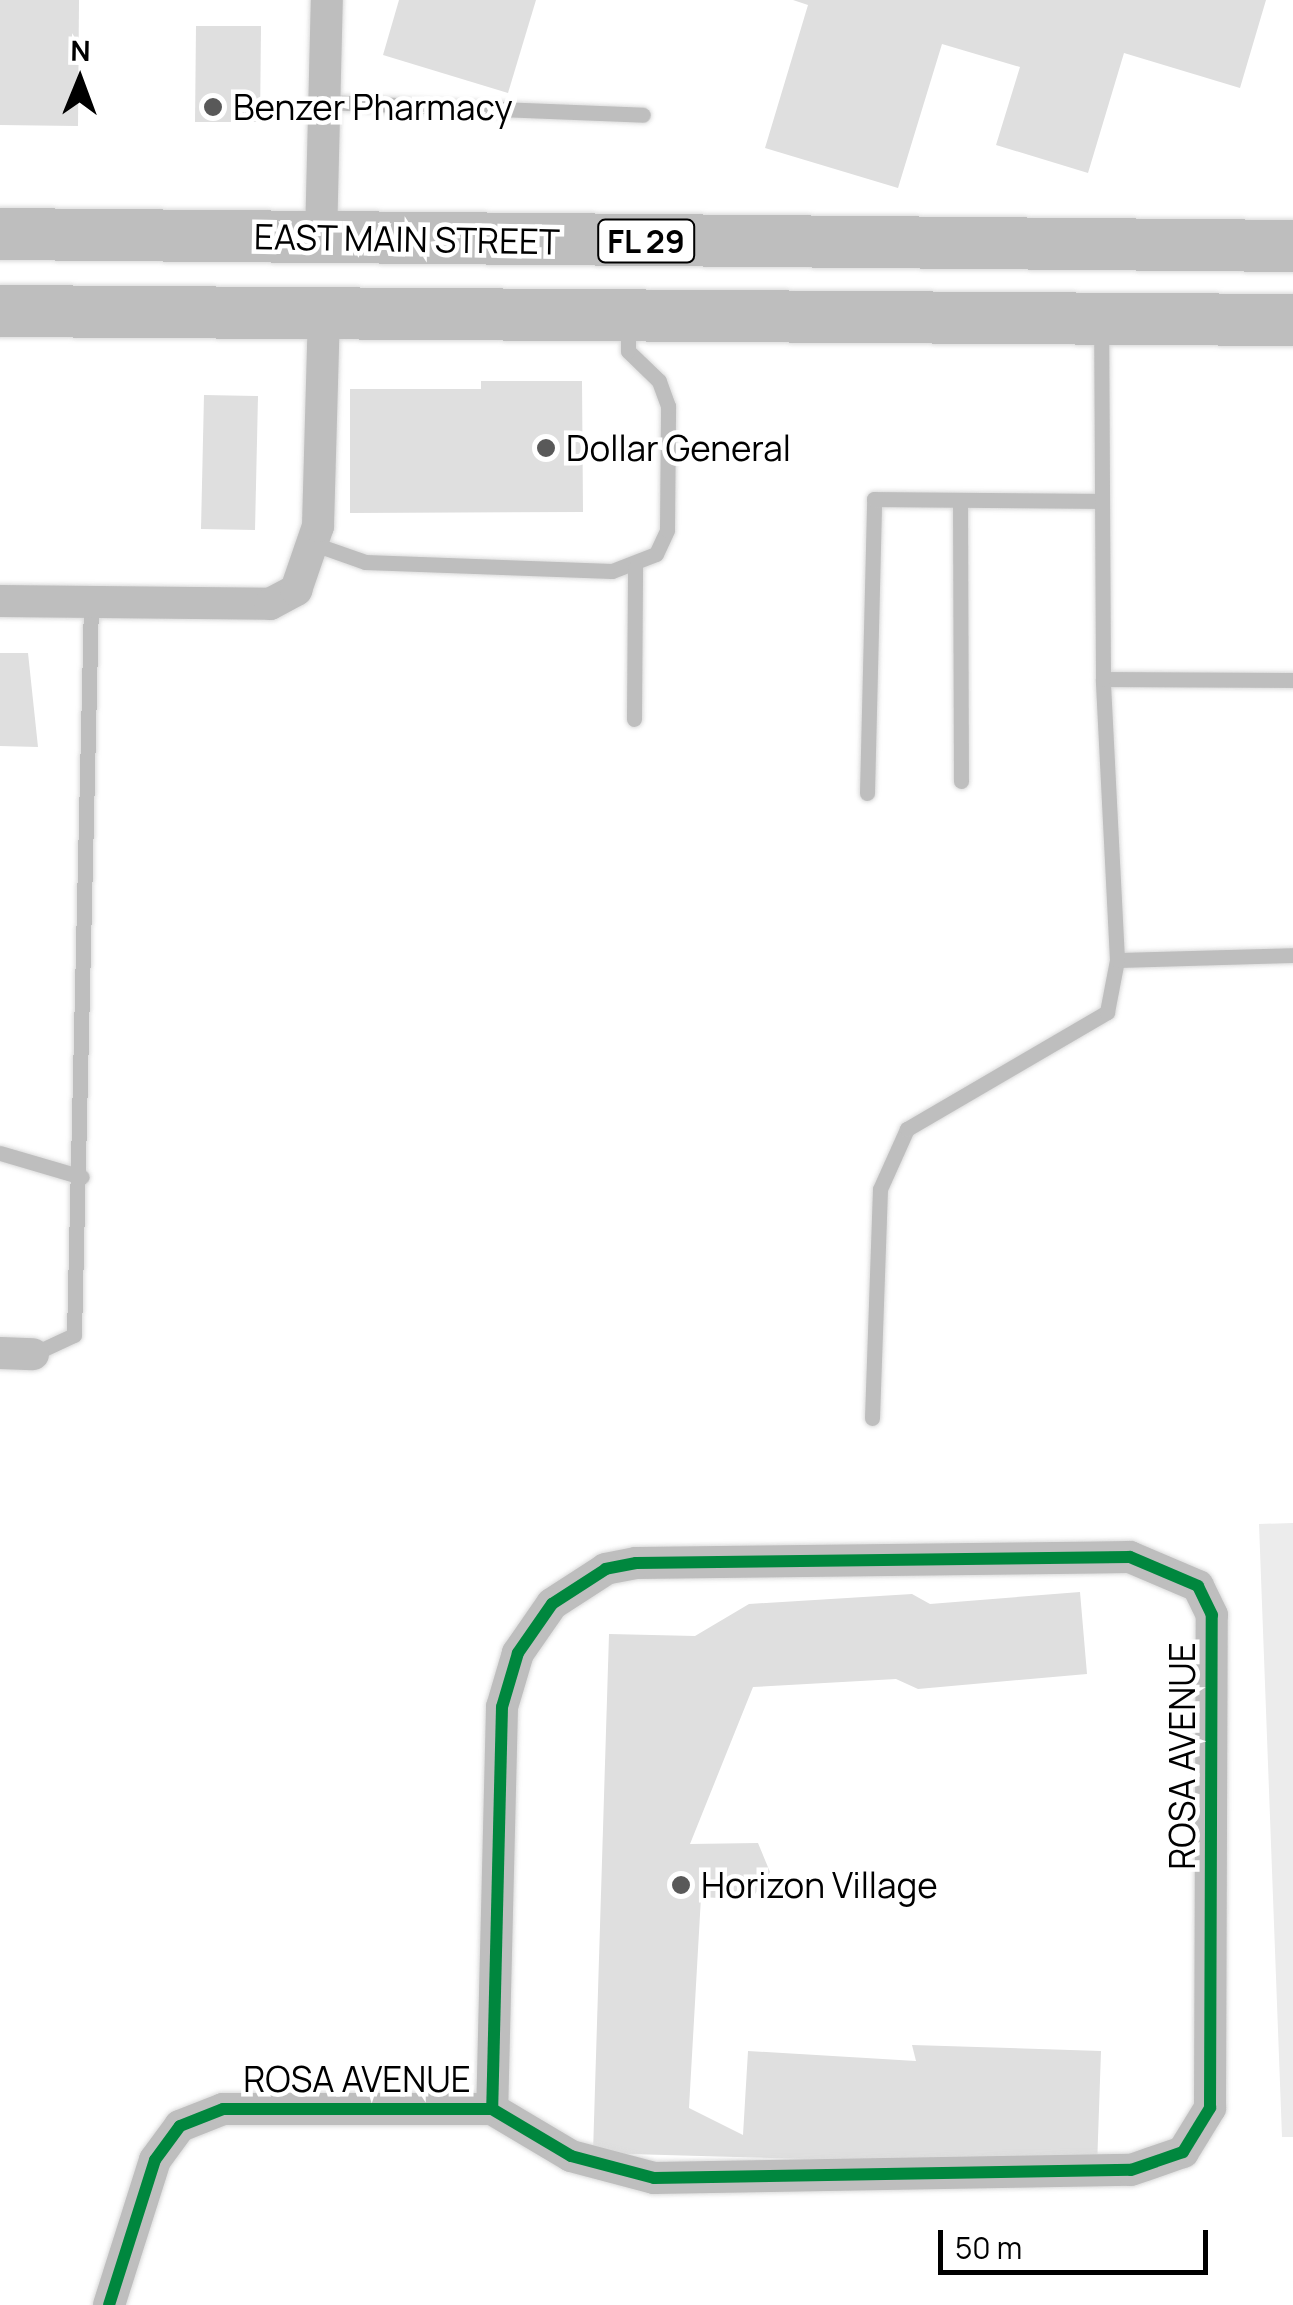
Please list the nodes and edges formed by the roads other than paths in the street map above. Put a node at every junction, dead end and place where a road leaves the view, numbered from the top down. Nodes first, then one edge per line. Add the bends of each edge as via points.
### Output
1 (326, 0) edge
2 (324, 102) junction
3 (643, 116) dead end
4 (0, 234) edge
5 (321, 238) junction
6 (1293, 246) edge
7 (0, 311) edge
8 (324, 312) junction
9 (628, 314) junction
10 (1101, 318) junction
11 (1293, 320) edge
12 (960, 500) junction
13 (1102, 500) junction
14 (314, 544) junction
15 (634, 568) junction
16 (0, 600) edge
17 (91, 602) junction
18 (1103, 679) junction
19 (1293, 680) edge
20 (634, 719) dead end
21 (961, 782) dead end
22 (868, 793) dead end
23 (1293, 955) edge
24 (1118, 960) junction
25 (0, 1153) edge
26 (82, 1177) junction
27 (0, 1354) edge
28 (33, 1354) joint
29 (872, 1418) dead end
30 (492, 2109) junction
31 (109, 2305) edge

1 - 2 street
2 - 3 lane
2 - 5 street
4 - 5 highway, EAST MAIN STREET / FL 29
5 - 6 highway, EAST MAIN STREET / FL 29
5 - 8 highway
7 - 8 highway, EAST MAIN STREET / FL 29
8 - 9 highway, EAST MAIN STREET / FL 29
8 - 14 street
9 - 10 highway, EAST MAIN STREET / FL 29
9 - 15 lane via 628,350 659,381 668,406 667,530 656,554
10 - 11 highway, EAST MAIN STREET / FL 29
10 - 13 lane
12 - 13 lane
12 - 21 lane
12 - 22 lane via 874,499
13 - 18 lane
14 - 15 lane via 365,562
14 - 17 street via 296,590 270,604
15 - 20 lane
16 - 17 street
17 - 26 lane
18 - 19 lane
18 - 24 lane
23 - 24 lane
24 - 29 lane via 1107,1012 907,1130 880,1189
25 - 26 lane
26 - 28 lane via 74,1335
27 - 28 street
30 - 30 street, ROSA AVENUE via 571,2156 654,2178 1131,2170 1183,2152 1210,2108 1212,1615 1198,1586 1130,1556 636,1564 606,1569 552,1604 518,1654 502,1707
30 - 31 street, ROSA AVENUE via 223,2109 180,2126 155,2160

